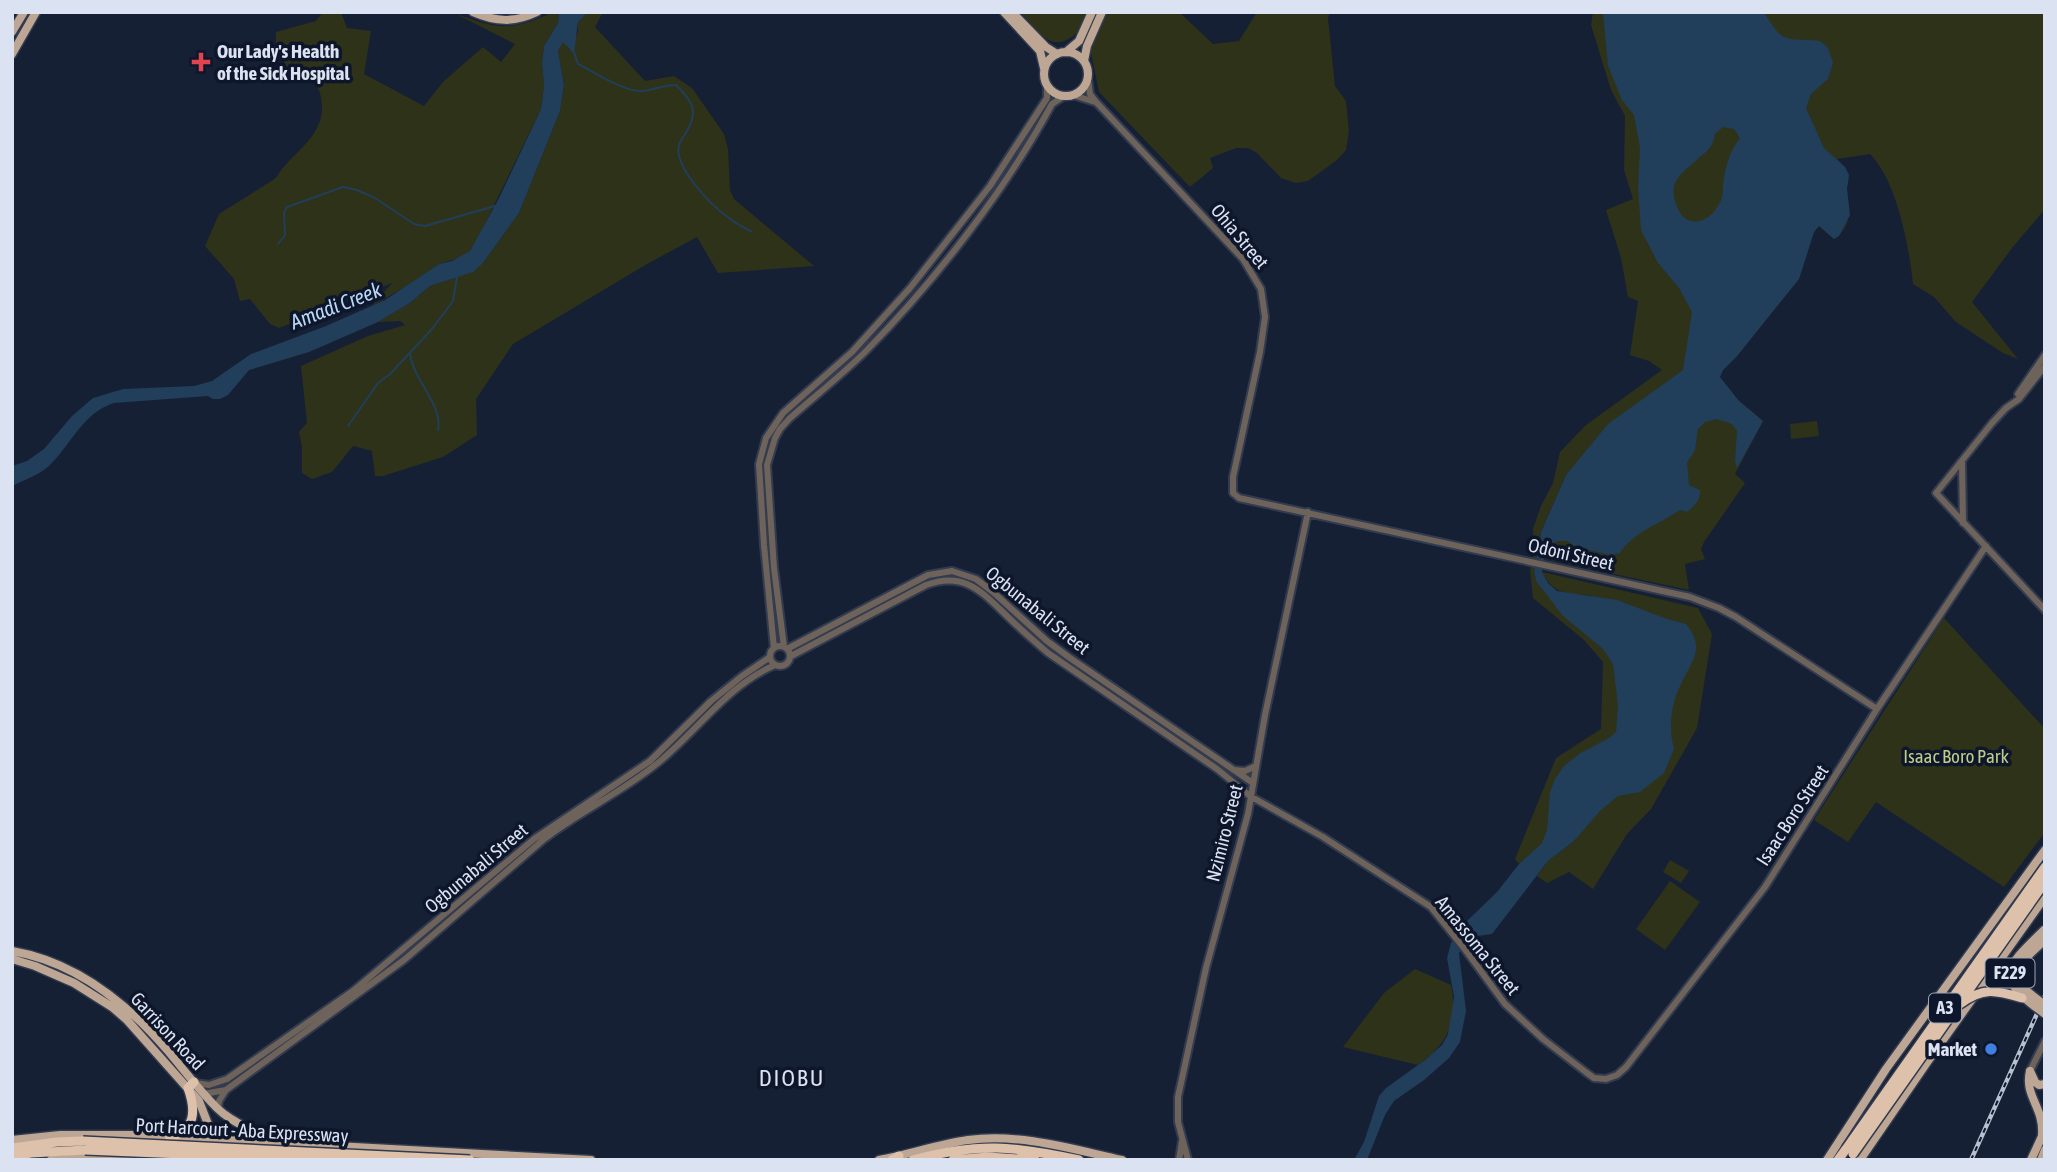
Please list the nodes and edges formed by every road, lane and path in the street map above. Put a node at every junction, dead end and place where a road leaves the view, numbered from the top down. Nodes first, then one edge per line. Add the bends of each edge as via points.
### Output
1 (24, 12) edge
2 (36, 12) edge
3 (473, 12) edge
4 (1004, 12) edge
5 (1012, 12) edge
6 (1092, 12) edge
7 (1101, 12) edge
8 (535, 13) edge
9 (12, 32) edge
10 (1062, 53) junction
11 (12, 54) edge
12 (1084, 61) junction
13 (1045, 70) junction
14 (1088, 79) junction
15 (1047, 86) junction
16 (1068, 96) junction
17 (1097, 103) junction
18 (990, 186) junction
19 (997, 191) junction
20 (2045, 355) edge
21 (2045, 366) edge
22 (2011, 404) junction
23 (1962, 461) junction
24 (1233, 493) joint
25 (1308, 512) junction
26 (1963, 523) junction
27 (1986, 546) junction
28 (2045, 610) edge
29 (774, 648) junction
30 (787, 650) junction
31 (770, 657) junction
32 (775, 665) junction
33 (1877, 709) junction
34 (1256, 766) junction
35 (1233, 770) junction
36 (1253, 783) junction
37 (1250, 796) junction
38 (2045, 850) edge
39 (2045, 867) edge
40 (2045, 882) edge
41 (2045, 897) edge
42 (2045, 929) edge
43 (2045, 940) edge
44 (12, 951) edge
45 (12, 959) edge
46 (2022, 998) junction
47 (1934, 1003) junction
48 (2045, 1005) edge
49 (1953, 1010) junction
50 (2045, 1014) edge
51 (1957, 1020) junction
52 (2045, 1041) edge
53 (2030, 1071) junction
54 (1602, 1080) joint
55 (2045, 1084) edge
56 (191, 1085) junction
57 (226, 1090) junction
58 (204, 1094) junction
59 (218, 1109) junction
60 (2043, 1132) edge
61 (170, 1138) junction
62 (208, 1139) junction
63 (12, 1140) edge
64 (1182, 1140) junction
65 (272, 1142) junction
66 (84, 1145) junction
67 (12, 1148) edge
68 (2045, 1150) edge
69 (12, 1156) edge
70 (1852, 1156) edge
71 (895, 1158) edge
72 (51, 1160) edge
73 (148, 1160) edge
74 (208, 1160) edge
75 (277, 1160) edge
76 (328, 1160) edge
77 (470, 1160) edge
78 (591, 1160) edge
79 (879, 1160) edge
80 (913, 1160) edge
81 (953, 1160) edge
82 (1035, 1160) edge
83 (1079, 1160) edge
84 (1122, 1160) edge
85 (1179, 1160) edge
86 (1188, 1160) edge
87 (1827, 1160) edge
88 (1838, 1160) edge
89 (2031, 1160) edge
90 (2040, 1160) edge

1 - 9 main road
2 - 11 main road
3 - 8 main road via 503,21
4 - 13 main road via 1040,51
5 - 10 main road via 1046,47
6 - 10 main road via 1079,41
7 - 12 main road
10 - 12 main road via 1075,54
10 - 13 main road via 1049,61
12 - 14 main road
13 - 15 main road
14 - 16 main road via 1084,88
14 - 17 street, Ohia Street
15 - 16 main road
15 - 18 street via 1047,98
16 - 17 street
16 - 19 street via 1052,104
17 - 24 street, Ohia Street via 1243,259 1261,289 1263,337
18 - 19 street
18 - 29 street via 902,297 852,352 783,413 766,438 759,464
19 - 30 street via 915,297 865,351 790,418 775,439 767,465 774,568
20 - 22 street
21 - 22 street
22 - 23 street
23 - 26 street
23 - 26 street via 1936,494
24 - 25 street, Odoni Street via 1246,500
25 - 33 street, Odoni Street via 1690,597 1719,608
25 - 34 street, Nzimiro Street
26 - 27 street
27 - 28 street
27 - 33 street, Isaac Boro Street
29 - 30 street
29 - 31 street
30 - 32 street, Ogbunabali Street via 786,665
30 - 35 street, Ogbunabali Street via 928,575 958,571 984,583 1047,641
30 - 37 street, Ogbunabali Street via 926,585 945,579 962,582 979,590 1048,653
31 - 32 street
31 - 56 street, Ogbunabali Street via 711,701 650,761 534,839 353,991 227,1079
32 - 57 street, Ogbunabali Street via 723,700 641,776 542,840 376,982
33 - 54 street, Isaac Boro Street via 1765,887 1626,1067
34 - 35 street
34 - 36 street, Nzimiro Street
35 - 36 street, Ogbunabali Street
36 - 37 street, Nzimiro Street
37 - 54 street, Amassoma Street via 1432,907 1519,1019
37 - 64 street, Nzimiro Street via 1178,1097
38 - 47 main road
39 - 70 highway, A3, bridge
40 - 49 highway, A3, bridge
41 - 51 main road
42 - 46 main road, F229, bridge via 2012,965 2011,982
43 - 48 main road, F229, bridge via 2022,961 2017,976 2025,991
44 - 56 main road, Garrison Road via 75,972 115,997 138,1017
45 - 56 main road, Garrison Road via 58,975 112,1007
46 - 49 highway, bridge via 1981,992
46 - 50 main road, F229, bridge
47 - 51 main road
47 - 87 main road
49 - 70 highway, A3, bridge
51 - 70 main road
52 - 53 street
53 - 55 main road via 2035,1082
53 - 60 main road via 2029,1091 2041,1115
56 - 58 main road, Garrison Road
56 - 61 highway via 192,1117 185,1131
56 - 62 main road, Garrison Road via 204,1110
57 - 58 street, Ogbunabali Street
57 - 59 street
58 - 59 main road, Garrison Road
59 - 65 main road, Garrison Road
60 - 89 main road
61 - 62 main road
61 - 63 main road via 113,1134
62 - 65 main road
62 - 74 main road, Garrison Road
64 - 85 street
64 - 86 street, Nzimiro Street
65 - 75 main road
65 - 78 main road
66 - 67 highway, Port Harcourt - Aba Expressway
66 - 69 highway, Port Harcourt - Aba Expressway
66 - 76 highway, Port Harcourt - Aba Expressway, bridge
66 - 77 highway, Port Harcourt - Aba Expressway, bridge via 180,1144
68 - 90 main road
70 - 88 highway, A3
71 - 79 main road
71 - 84 main road via 969,1140 1004,1139
72 - 73 main road
80 - 83 highway via 996,1146
81 - 82 highway

